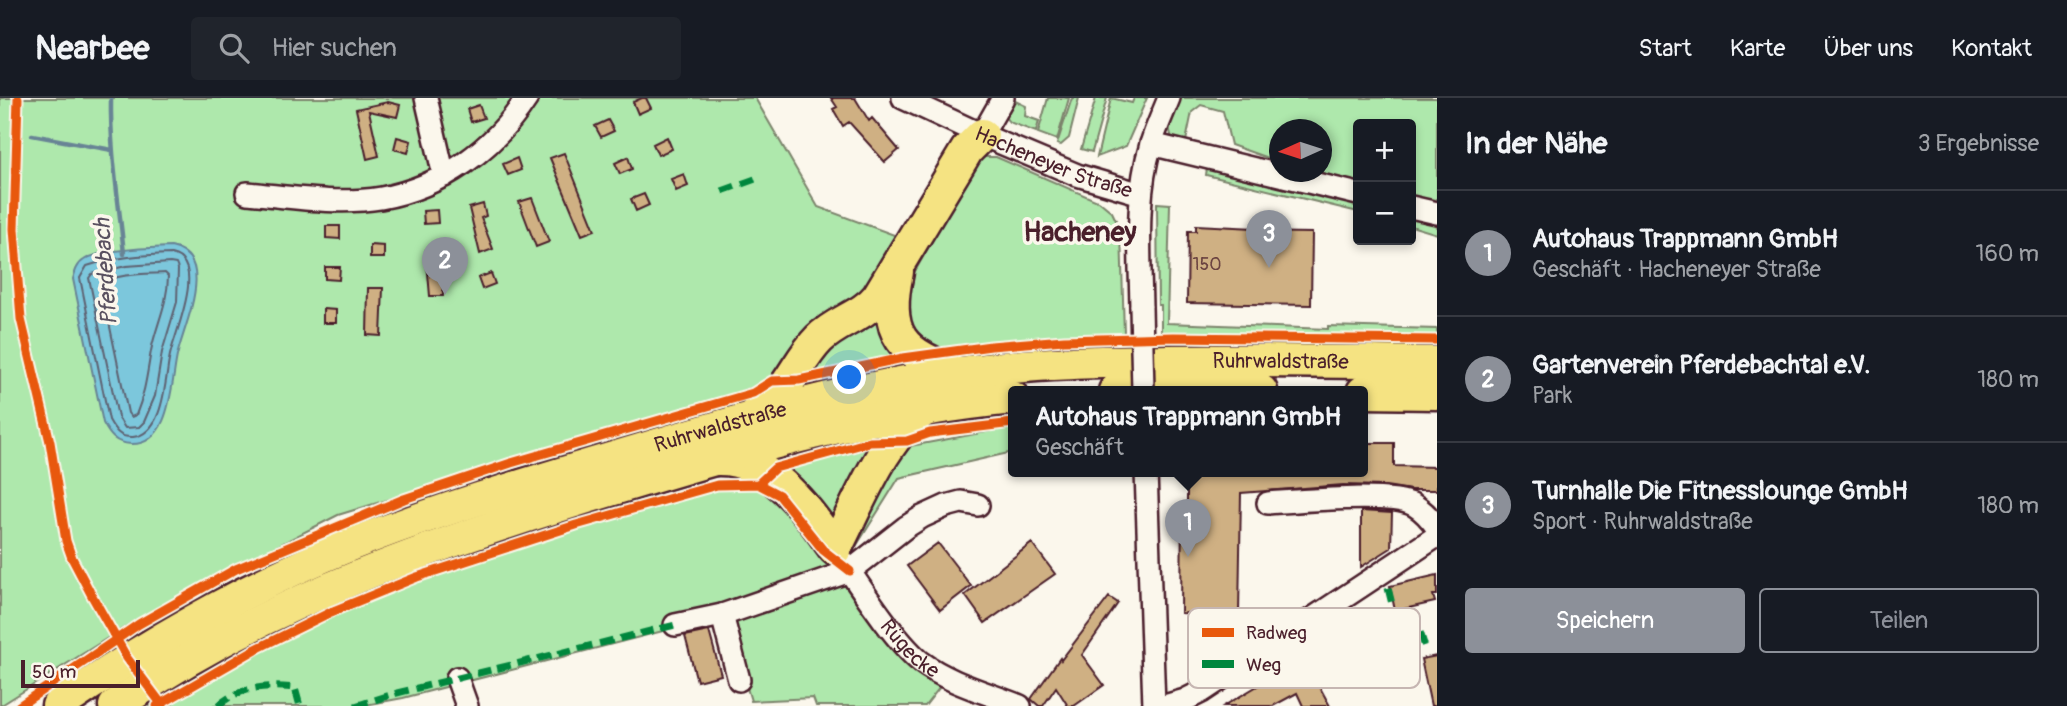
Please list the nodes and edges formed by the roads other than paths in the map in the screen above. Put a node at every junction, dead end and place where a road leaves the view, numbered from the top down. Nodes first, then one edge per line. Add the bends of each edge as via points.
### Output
1 (426, 98) edge
2 (527, 98) edge
3 (903, 98) edge
4 (1003, 98) edge
5 (1169, 98) edge
6 (982, 135) junction
7 (1151, 144) junction
8 (444, 176) junction
9 (247, 193) dead end
10 (1353, 193) edge
11 (1141, 194) junction
12 (1416, 208) edge
13 (1437, 214) edge
14 (898, 267) junction
15 (1437, 363) edge
16 (961, 374) junction
17 (1143, 386) edge
18 (1368, 392) edge
19 (1437, 393) edge
20 (1008, 399) edge
21 (929, 408) junction
22 (743, 419) junction
23 (708, 460) junction
24 (1146, 477) edge
25 (1268, 503) dead end
26 (978, 505) dead end
27 (1437, 528) edge
28 (1437, 536) edge
29 (843, 560) junction
30 (1328, 608) edge
31 (722, 615) junction
32 (675, 625) dead end
33 (457, 678) dead end
34 (739, 680) dead end
35 (1208, 688) edge
36 (125, 699) edge
37 (58, 706) edge
38 (467, 706) edge
39 (1020, 706) edge
40 (1154, 706) edge
41 (1164, 706) edge

1 - 8 street
2 - 8 street via 488,145
3 - 6 street, Hacheneyer Straße
4 - 6 street
5 - 7 street
6 - 11 street, Hacheneyer Straße via 1077,174
6 - 14 highway via 967,150
7 - 10 street
7 - 11 street
8 - 9 street via 381,198 297,199
11 - 17 street, Hacheneyer Straße, bridge
12 - 13 street
14 - 16 highway via 892,303 896,332 919,356
14 - 22 highway via 869,308 831,328 775,398
15 - 16 highway, Ruhrwaldstraße via 1063,362
16 - 22 highway, Ruhrwaldstraße via 890,385
18 - 19 highway, Ruhrwaldstraße
20 - 21 highway, Ruhrwaldstraße
21 - 23 highway, Ruhrwaldstraße via 845,423
21 - 29 highway via 913,417 892,441
22 - 37 highway, Ruhrwaldstraße via 514,487 346,547 240,596 150,645
23 - 29 highway via 735,460 769,474 794,496
23 - 36 highway, Ruhrwaldstraße via 402,557 279,611
24 - 40 street
25 - 27 street via 1385,499 1412,504
26 - 29 street via 961,502 946,506
28 - 30 street
29 - 31 street
29 - 39 street, Rügecke via 905,646 922,662
31 - 32 street
31 - 34 street
33 - 38 street
35 - 41 street

